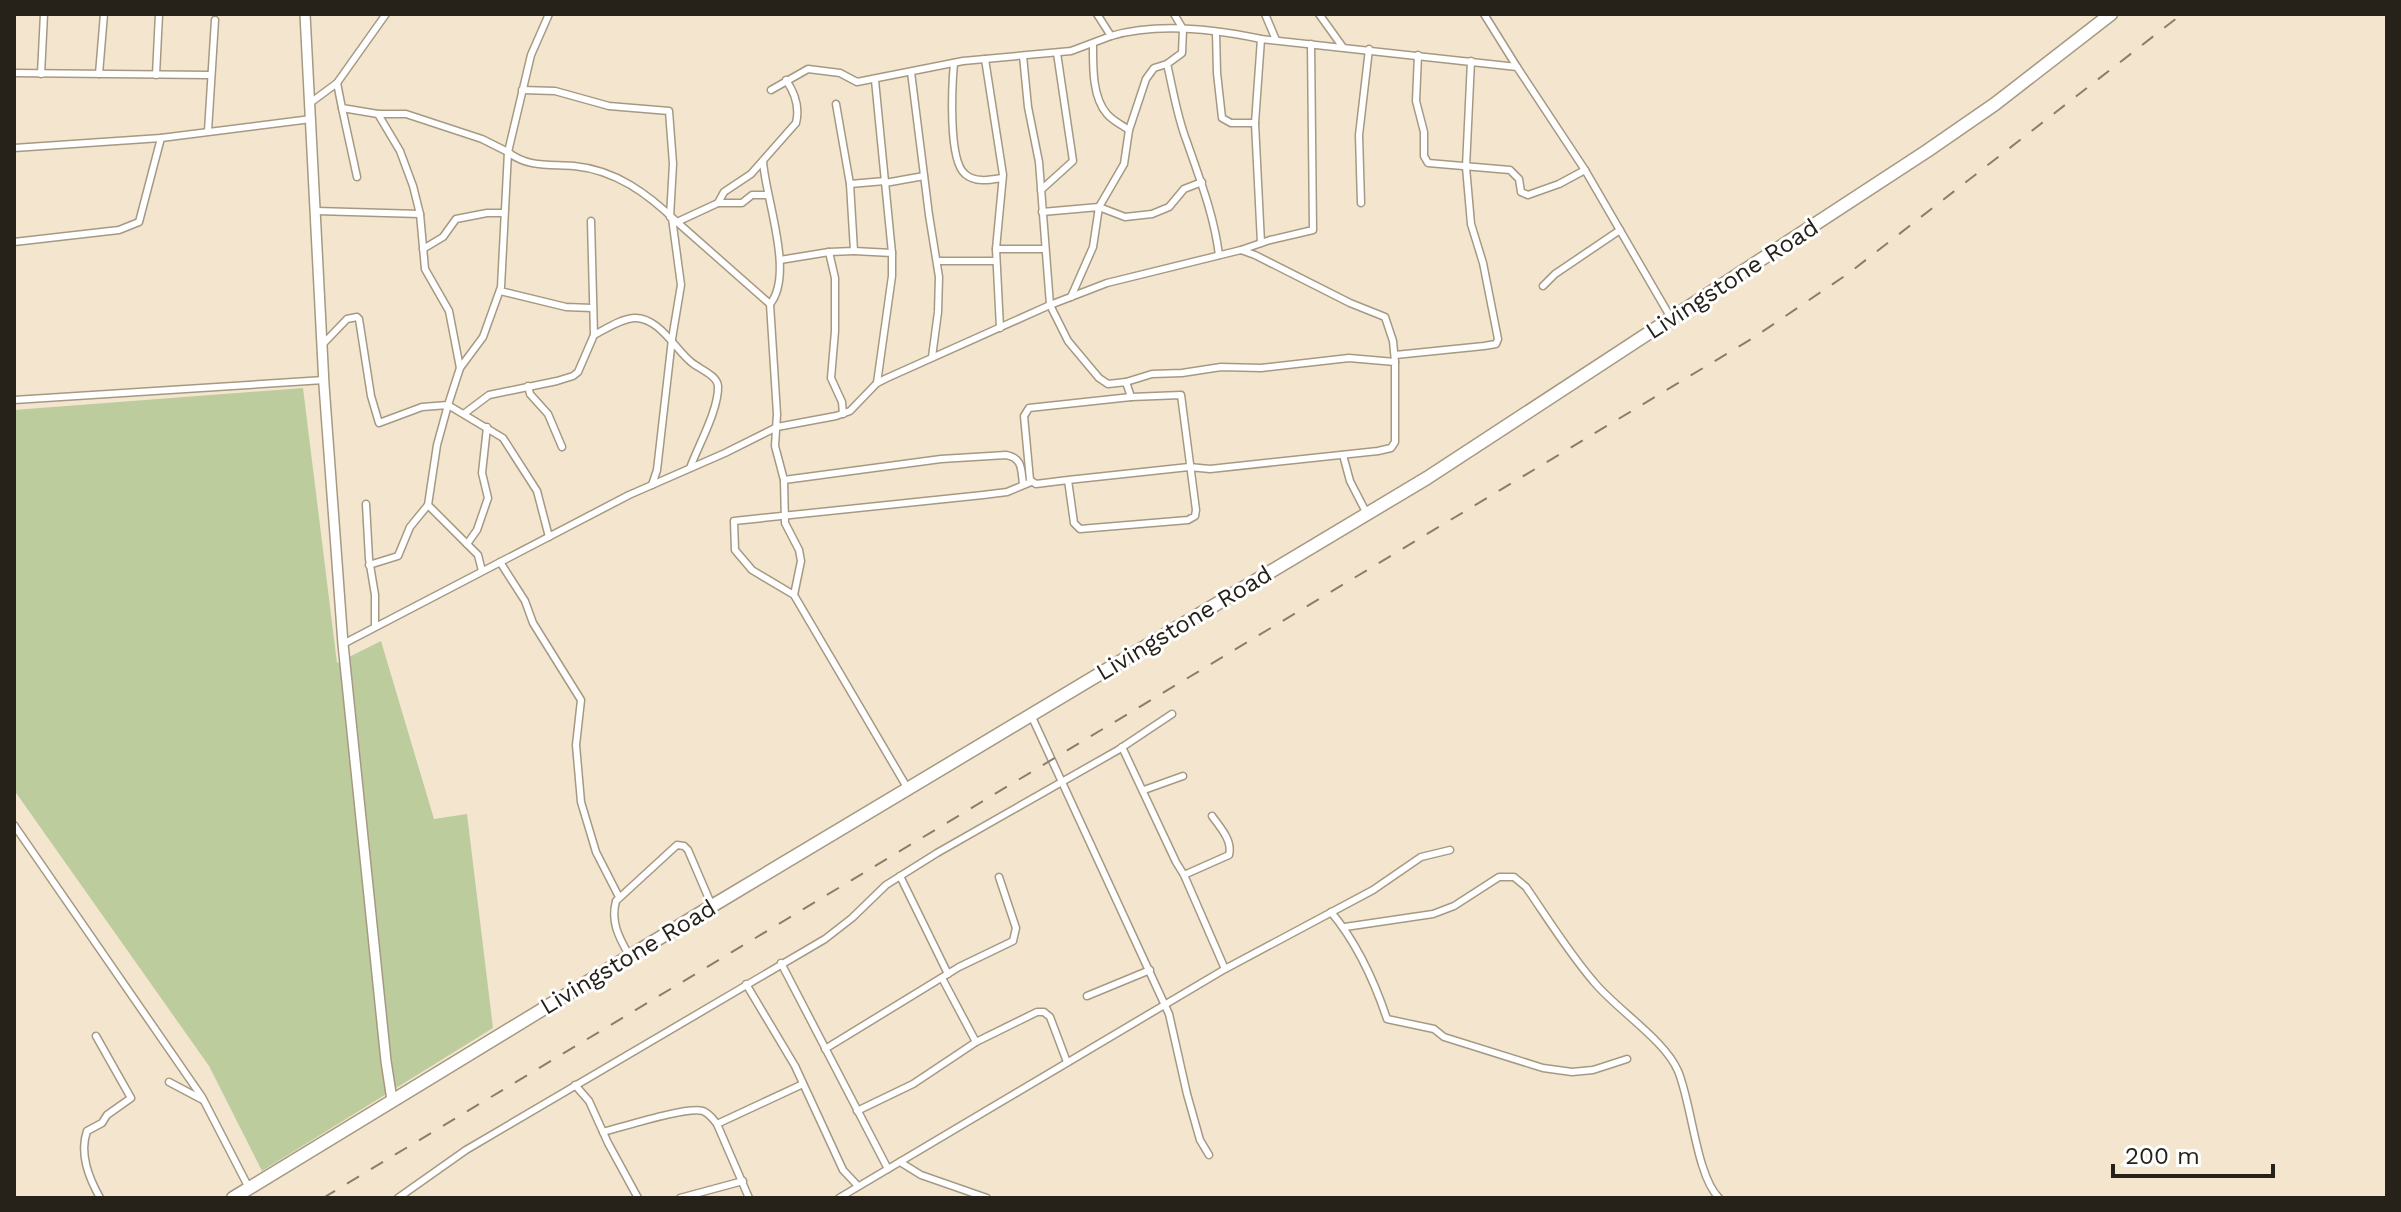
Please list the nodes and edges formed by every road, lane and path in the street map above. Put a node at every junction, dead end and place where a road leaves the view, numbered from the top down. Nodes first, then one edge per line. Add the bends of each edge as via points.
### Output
1 (44, 14) edge
2 (104, 14) edge
3 (159, 14) edge
4 (305, 14) edge
5 (386, 14) edge
6 (549, 14) edge
7 (1097, 14) edge
8 (1174, 14) edge
9 (1265, 14) edge
10 (1319, 14) edge
11 (1484, 14) edge
12 (2111, 14) edge
13 (215, 20) dead end
14 (1183, 29) junction
15 (1216, 32) junction
16 (1111, 36) junction
17 (1261, 39) junction
18 (1276, 40) junction
19 (1093, 44) junction
20 (1311, 44) junction
21 (1342, 46) junction
22 (1369, 49) junction
23 (1057, 53) junction
24 (1418, 55) junction
25 (1023, 56) junction
26 (985, 59) junction
27 (1471, 61) junction
28 (954, 63) junction
29 (1167, 64) junction
30 (1517, 67) junction
31 (911, 72) junction
32 (14, 73) edge
33 (41, 74) junction
34 (99, 74) junction
35 (156, 75) junction
36 (209, 75) junction
37 (786, 80) junction
38 (875, 80) junction
39 (337, 83) junction
40 (522, 90) junction
41 (771, 90) dead end
42 (310, 103) junction
43 (836, 104) dead end
44 (342, 108) junction
45 (378, 114) junction
46 (311, 119) junction
47 (1255, 123) junction
48 (1129, 130) junction
49 (208, 131) junction
50 (161, 138) junction
51 (14, 148) edge
52 (508, 152) junction
53 (763, 161) junction
54 (1466, 167) junction
55 (1585, 170) junction
56 (924, 176) junction
57 (357, 177) dead end
58 (1002, 178) junction
59 (885, 182) junction
60 (1202, 182) junction
61 (850, 184) junction
62 (1041, 190) junction
63 (768, 195) junction
64 (718, 203) junction
65 (1361, 203) dead end
66 (1099, 207) junction
67 (316, 211) junction
68 (1042, 212) junction
69 (504, 213) junction
70 (420, 214) junction
71 (673, 219) junction
72 (591, 221) dead end
73 (1620, 230) junction
74 (14, 242) edge
75 (1261, 243) junction
76 (423, 249) junction
77 (996, 249) junction
78 (1045, 249) junction
79 (1241, 250) junction
80 (854, 251) junction
81 (829, 252) junction
82 (892, 253) junction
83 (1219, 255) junction
84 (780, 260) junction
85 (938, 261) junction
86 (996, 261) junction
87 (1543, 286) dead end
88 (500, 291) junction
89 (1071, 297) junction
90 (770, 304) junction
91 (1050, 305) junction
92 (592, 308) junction
93 (1671, 318) junction
94 (1000, 328) junction
95 (594, 335) junction
96 (672, 339) junction
97 (322, 345) junction
98 (932, 357) junction
99 (1395, 358) junction
100 (460, 368) junction
101 (324, 380) junction
102 (1126, 382) junction
103 (877, 383) junction
104 (528, 386) junction
105 (1131, 397) junction
106 (14, 400) edge
107 (448, 405) junction
108 (465, 413) junction
109 (843, 414) junction
110 (487, 427) junction
111 (777, 427) junction
112 (562, 447) dead end
113 (1343, 455) junction
114 (1189, 467) junction
115 (690, 468) junction
116 (784, 480) junction
117 (1068, 480) junction
118 (1031, 482) junction
119 (1023, 484) junction
120 (652, 485) junction
121 (366, 504) dead end
122 (428, 505) junction
123 (1367, 514) junction
124 (784, 517) junction
125 (549, 537) junction
126 (467, 544) junction
127 (500, 562) junction
128 (369, 565) junction
129 (482, 571) junction
130 (794, 595) junction
131 (375, 626) junction
132 (343, 644) junction
133 (1172, 714) dead end
134 (1031, 715) junction
135 (1122, 747) junction
136 (1183, 776) dead end
137 (1061, 782) junction
138 (908, 789) junction
139 (1144, 790) junction
140 (1212, 816) dead end
141 (14, 825) edge
142 (1450, 850) dead end
143 (1184, 875) junction
144 (900, 876) junction
145 (999, 877) dead end
146 (619, 897) junction
147 (712, 906) junction
148 (1331, 912) junction
149 (1345, 927) junction
150 (630, 957) junction
151 (781, 963) junction
152 (1225, 969) junction
153 (1150, 970) junction
154 (945, 976) junction
155 (746, 984) junction
156 (1087, 996) dead end
157 (1165, 1005) junction
158 (96, 1036) dead end
159 (976, 1042) junction
160 (825, 1049) junction
161 (1627, 1059) dead end
162 (1067, 1062) junction
163 (169, 1082) dead end
164 (803, 1084) junction
165 (575, 1085) junction
166 (203, 1100) junction
167 (392, 1100) junction
168 (857, 1111) junction
169 (717, 1124) junction
170 (603, 1132) junction
171 (1209, 1155) dead end
172 (900, 1162) junction
173 (888, 1169) junction
174 (743, 1181) junction
175 (858, 1186) junction
176 (249, 1188) junction
177 (848, 1196) edge
178 (100, 1198) edge
179 (233, 1198) edge
180 (398, 1198) edge
181 (638, 1198) edge
182 (680, 1198) edge
183 (749, 1198) edge
184 (839, 1198) edge
185 (987, 1198) edge
186 (1719, 1198) edge

1 - 33 street
2 - 34 street
3 - 35 street
4 - 42 main road
5 - 39 street
6 - 40 street
7 - 16 street
8 - 14 street
9 - 18 street
10 - 21 street
11 - 30 street
12 - 93 highway, Livingstone Road via 1961,128
13 - 36 street
14 - 15 street
14 - 16 street
14 - 29 street via 1182,53
15 - 17 street
15 - 47 street via 1222,118
16 - 19 street
17 - 18 street
17 - 47 street
18 - 20 street
19 - 23 street
19 - 48 street via 1102,107
20 - 21 street
20 - 75 street via 1313,230
21 - 22 street
22 - 24 street
22 - 65 street via 1360,123
23 - 25 street
23 - 62 street via 1073,161
24 - 27 street
24 - 54 street via 1416,101 1425,161
25 - 26 street
25 - 62 street
26 - 28 street
26 - 58 street
27 - 30 street
27 - 54 street
28 - 31 street
28 - 58 street via 951,112 957,163 974,179
29 - 48 street via 1154,68 1146,79
29 - 60 street
30 - 55 street
31 - 38 street
31 - 56 street
32 - 33 street
33 - 34 street
34 - 35 street
35 - 36 street
36 - 49 street
37 - 38 street via 808,69 840,73 853,82
37 - 41 street
37 - 53 street via 796,99 797,120
38 - 59 street
39 - 42 street
39 - 44 street
40 - 52 street
40 - 71 street via 669,111
42 - 46 main road
43 - 61 street
44 - 45 street
44 - 57 street
45 - 52 street via 406,114
45 - 70 street via 403,156
46 - 49 street
46 - 67 main road
47 - 75 street
48 - 66 street via 1124,164
49 - 50 street
50 - 51 street
50 - 74 street via 139,222 119,230
52 - 69 street
52 - 71 street via 529,162 619,177
53 - 63 street
53 - 64 street
54 - 55 street via 1510,170 1528,195
54 - 99 street via 1471,224 1498,339 1496,344
55 - 73 street
56 - 59 street
56 - 85 street
58 - 77 street
59 - 61 street
59 - 82 street
60 - 66 street via 1152,214 1125,217
60 - 83 street
61 - 80 street
62 - 68 street
63 - 64 street
63 - 84 street
64 - 71 street
66 - 68 street
66 - 89 street via 1093,247
67 - 70 street
67 - 97 main road
68 - 78 street
69 - 76 street via 456,219 443,237
69 - 88 street
70 - 76 street
71 - 90 street
71 - 96 street via 681,285
72 - 92 street
73 - 87 street
73 - 93 street
75 - 79 street
76 - 100 street via 427,276 449,311
77 - 78 street
77 - 86 street
78 - 91 street
79 - 83 street
79 - 99 street via 1385,317
80 - 81 street
80 - 82 street
81 - 84 street
81 - 109 street via 835,278 831,378
82 - 103 street
83 - 89 street via 1128,276
84 - 90 street via 776,296
85 - 86 street
85 - 98 street via 940,296
86 - 94 street
88 - 92 street
88 - 100 street via 483,337
89 - 91 street
90 - 111 street
91 - 94 street
91 - 102 street via 1068,341 1099,378 1108,384
92 - 95 street
93 - 123 highway, Livingstone Road
94 - 98 street
95 - 96 street via 634,318
95 - 104 street via 573,376
96 - 115 street via 718,387
96 - 120 street
97 - 101 main road
97 - 107 street via 347,319 359,319 379,423 422,407
98 - 103 street
99 - 102 street via 1221,367
99 - 113 street via 1393,446
100 - 107 street
101 - 106 street
101 - 132 main road
102 - 105 street
103 - 109 street
104 - 108 street via 489,395
104 - 112 street
105 - 114 street via 1181,395
105 - 118 street via 1027,409
107 - 108 street
107 - 122 street
108 - 110 street
109 - 111 street
110 - 125 street via 503,438 530,478
110 - 126 street via 482,473 488,498
111 - 115 street
111 - 116 street via 775,446
113 - 114 street
113 - 123 street
114 - 117 street
114 - 117 street via 1196,513 1188,520 1080,529 1074,523
115 - 120 street
116 - 119 street via 1006,455 1021,463
116 - 124 street
117 - 118 street
118 - 119 street
119 - 124 street via 1007,492
120 - 125 street
121 - 128 street
122 - 126 street
122 - 128 street via 410,527 398,556
123 - 134 highway, Livingstone Road
124 - 130 street via 801,561
124 - 130 street via 734,521 735,550 752,570
125 - 127 street
126 - 129 street via 478,555
127 - 129 street
127 - 146 street via 581,700 576,745 581,802 596,852
128 - 131 street
129 - 131 street
130 - 138 street
131 - 132 street
132 - 167 main road
133 - 135 street
134 - 137 street
134 - 138 highway, Livingstone Road
135 - 137 street
135 - 139 street
136 - 139 street
137 - 144 street
137 - 153 street
138 - 147 highway, Livingstone Road
139 - 143 street
140 - 143 street via 1226,836 1229,855
141 - 166 street
142 - 148 street via 1421,857
143 - 152 street
144 - 151 street via 825,939
144 - 154 street
145 - 154 street via 1016,937
146 - 147 street via 681,845
146 - 150 street via 614,907 616,932
147 - 150 highway, Livingstone Road
148 - 149 street
148 - 152 street
149 - 161 street via 1387,1019 1434,1029 1444,1037 1543,1068 1582,1071
149 - 186 street via 1433,914 1499,877 1514,877 1592,980 1673,1063 1704,1170
150 - 167 highway, Livingstone Road
151 - 155 street
151 - 160 street
152 - 157 street
153 - 156 street
153 - 157 street
154 - 159 street
154 - 160 street
155 - 164 street
155 - 165 street
157 - 162 street
157 - 171 street via 1200,1140
158 - 178 street via 131,1098 85,1137 84,1160
159 - 162 street via 1044,1012
159 - 168 street via 913,1084
160 - 168 street
162 - 172 street
163 - 166 street
164 - 169 street
164 - 175 street via 843,1170
165 - 170 street
165 - 180 street
166 - 176 street
167 - 176 highway, Livingstone Road
168 - 173 street
169 - 170 street via 700,1110
169 - 174 street
170 - 181 street
172 - 173 street
172 - 185 street
173 - 175 street
174 - 182 street
174 - 183 street
175 - 177 street
176 - 179 highway, Livingstone Road
177 - 184 street

